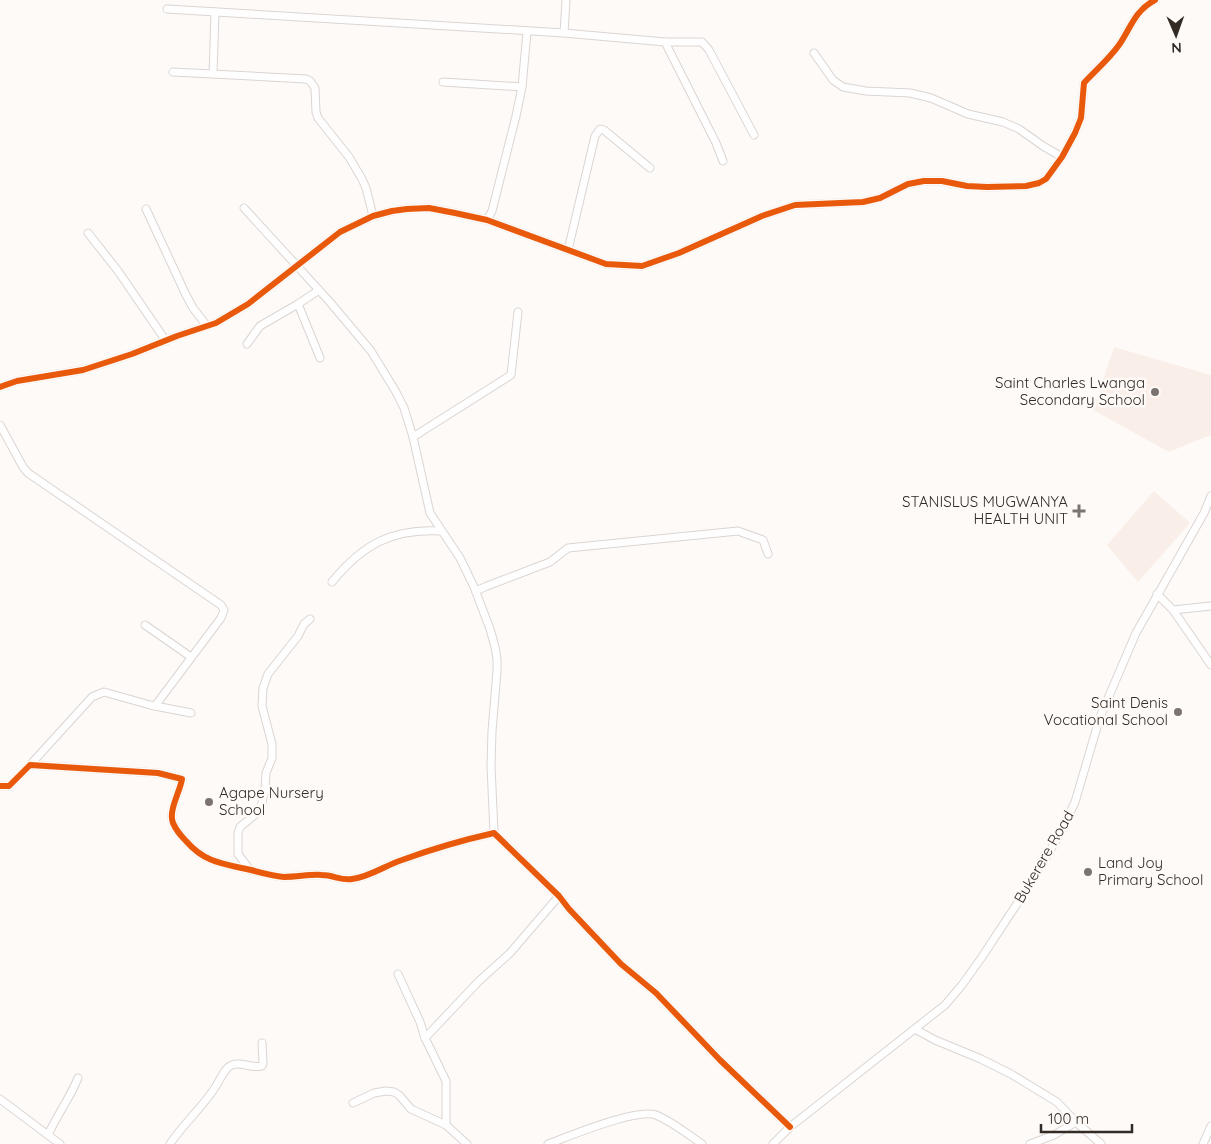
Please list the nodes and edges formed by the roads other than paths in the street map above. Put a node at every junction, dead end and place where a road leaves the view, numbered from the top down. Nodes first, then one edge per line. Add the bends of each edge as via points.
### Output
1 (566, 0) edge
2 (1155, 0) edge
3 (167, 9) dead end
4 (215, 12) junction
5 (527, 32) junction
6 (564, 33) junction
7 (665, 42) junction
8 (814, 53) dead end
9 (173, 72) dead end
10 (213, 74) junction
11 (443, 82) dead end
12 (522, 87) junction
13 (754, 135) dead end
14 (1062, 156) junction
15 (723, 161) dead end
16 (650, 168) dead end
17 (244, 208) dead end
18 (146, 210) dead end
19 (373, 216) junction
20 (487, 220) junction
21 (88, 233) dead end
22 (568, 250) junction
23 (298, 266) junction
24 (319, 290) junction
25 (298, 304) junction
26 (518, 312) dead end
27 (207, 326) junction
28 (166, 341) junction
29 (247, 344) dead end
30 (320, 358) dead end
31 (0, 387) edge
32 (0, 425) edge
33 (413, 438) junction
34 (1211, 496) edge
35 (441, 531) junction
36 (768, 554) dead end
37 (332, 582) dead end
38 (476, 592) junction
39 (1157, 594) junction
40 (1211, 606) edge
41 (1173, 610) junction
42 (310, 619) dead end
43 (145, 625) dead end
44 (191, 657) junction
45 (1211, 665) edge
46 (155, 706) junction
47 (191, 713) dead end
48 (30, 765) junction
49 (0, 786) edge
50 (494, 833) junction
51 (250, 870) junction
52 (559, 896) junction
53 (398, 974) dead end
54 (914, 1029) junction
55 (425, 1038) junction
56 (262, 1043) dead end
57 (78, 1078) dead end
58 (0, 1099) edge
59 (353, 1102) dead end
60 (1076, 1122) junction
61 (446, 1126) junction
62 (1211, 1126) edge
63 (790, 1127) junction
64 (48, 1135) junction
65 (60, 1144) edge
66 (170, 1144) edge
67 (467, 1144) edge
68 (548, 1144) edge
69 (702, 1144) edge
70 (772, 1144) edge
71 (1030, 1144) edge
72 (1101, 1144) edge
73 (1203, 1144) edge

1 - 6 street
2 - 14 street via 1136,15 1120,44 1084,83 1081,118
3 - 4 street
4 - 5 street
4 - 10 street
5 - 6 street
5 - 12 street
6 - 7 street
7 - 13 street via 702,42
7 - 15 street
8 - 14 street via 833,80 843,86 931,98 968,114 1004,122
9 - 10 street
10 - 19 street via 310,81 315,88 316,112 362,179
11 - 12 street
12 - 20 street via 492,211
14 - 22 street via 1046,179 1038,183 967,186 924,181 864,202 796,205 642,266 606,264
16 - 22 street via 600,129 595,136
17 - 23 street
18 - 27 street via 186,295
19 - 20 street via 429,208
19 - 23 street via 340,232
20 - 22 street
21 - 28 street
23 - 24 street
23 - 27 street via 248,304
24 - 25 street
24 - 33 street via 371,351 404,408
25 - 29 street via 260,326
25 - 30 street
26 - 33 street via 511,375
27 - 28 street
28 - 31 street via 83,370
32 - 44 street via 28,472 221,605 224,610 221,618
33 - 35 street via 430,514
34 - 39 street, Bukerere Road
35 - 37 street via 410,531 373,544 356,555
35 - 38 street via 460,558
36 - 38 street via 763,540 738,531 568,548 550,562
38 - 50 street via 490,628 497,659 491,766
39 - 41 street
39 - 54 street, Bukerere Road via 1110,692 1075,802 1061,832 962,985 945,1005
40 - 41 street
41 - 45 street
42 - 51 street via 268,674 264,688 262,706 272,744 272,758 260,807 238,833 238,854
43 - 44 street
44 - 46 street
46 - 47 street
46 - 48 street via 99,693
48 - 49 street via 10,786
48 - 51 street via 158,773 182,779 172,810 172,821 178,832 206,859
50 - 51 street via 460,841 352,879 330,875 282,876
50 - 52 street
52 - 55 street via 510,954 479,981
52 - 63 street via 621,964 656,993
53 - 55 street
54 - 60 street via 1011,1074 1057,1102
54 - 63 street, Bukerere Road
55 - 61 street via 446,1081
56 - 66 street via 262,1066 232,1064
57 - 64 street
58 - 64 street
59 - 61 street via 374,1093 394,1092 411,1109
60 - 71 street
60 - 72 street
61 - 67 street
62 - 73 street
63 - 70 street, Bukerere Road
64 - 65 street
68 - 69 street via 640,1114 654,1114

